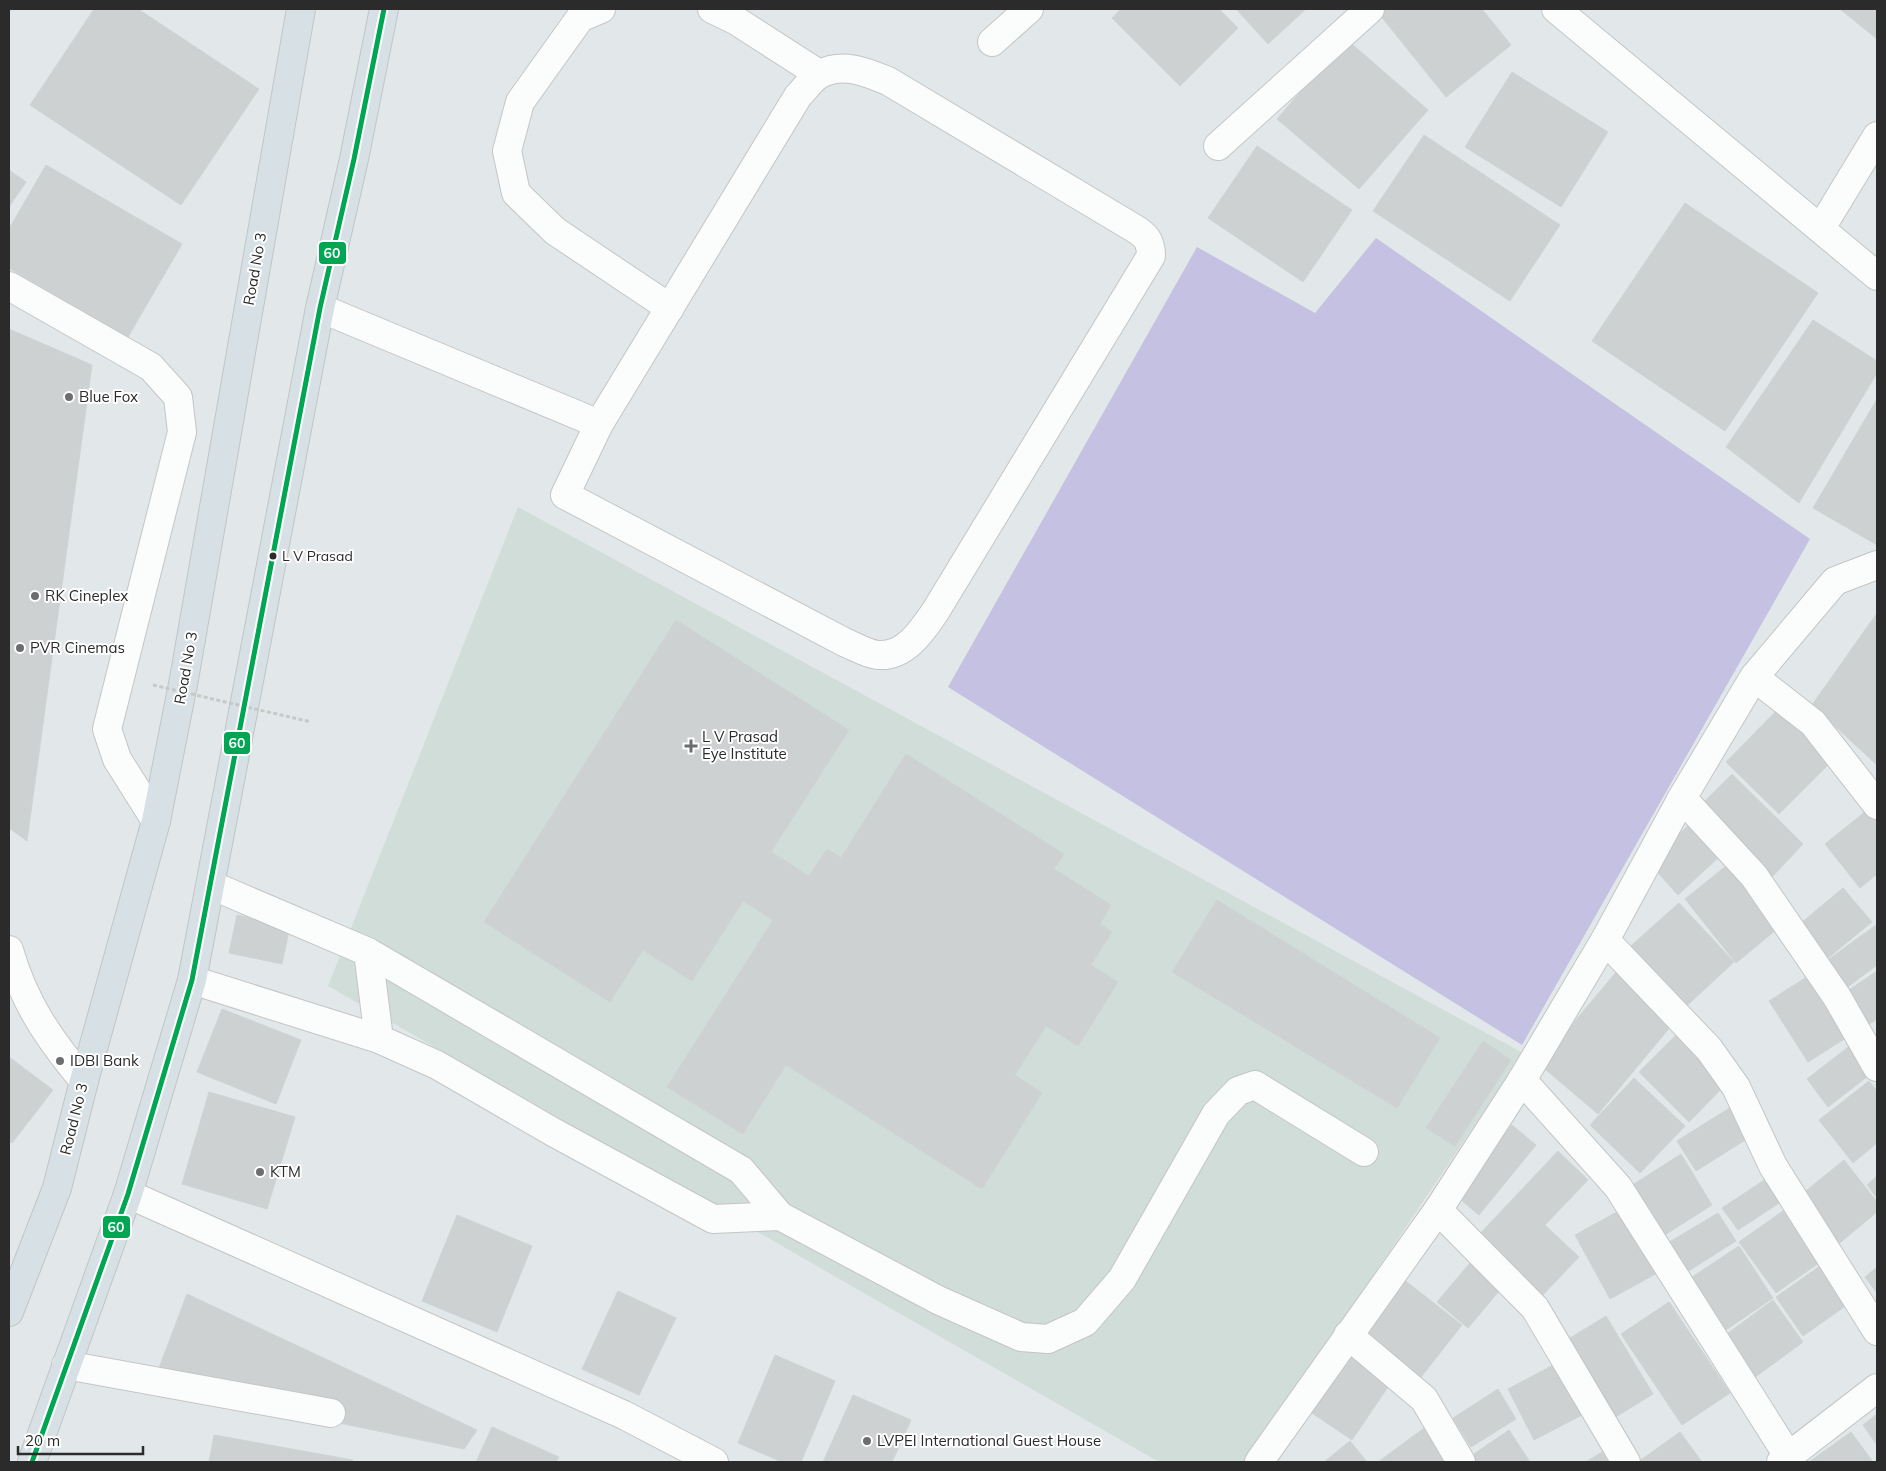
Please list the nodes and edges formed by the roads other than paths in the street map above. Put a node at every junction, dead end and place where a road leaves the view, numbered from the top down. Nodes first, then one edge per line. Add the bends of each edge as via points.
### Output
1 (300, 9) edge
2 (384, 9) edge
3 (602, 9) edge
4 (712, 9) edge
5 (1029, 9) edge
6 (1370, 9) edge
7 (1556, 9) edge
8 (992, 42) dead end
9 (819, 74) junction
10 (1877, 136) edge
11 (1218, 146) dead end
12 (1821, 228) junction
13 (1877, 276) edge
14 (9, 286) edge
15 (320, 308) junction
16 (670, 308) junction
17 (600, 424) junction
18 (1876, 567) edge
19 (1754, 677) junction
20 (1682, 798) junction
21 (1877, 805) edge
22 (156, 821) junction
23 (211, 885) junction
24 (1605, 940) junction
25 (9, 950) edge
26 (368, 952) junction
27 (192, 980) junction
28 (379, 1039) junction
29 (1877, 1067) edge
30 (1522, 1080) junction
31 (84, 1081) junction
32 (1364, 1152) dead end
33 (128, 1194) junction
34 (1438, 1210) junction
35 (780, 1216) junction
36 (9, 1312) edge
37 (1877, 1331) edge
38 (1348, 1335) junction
39 (66, 1365) junction
40 (1877, 1388) edge
41 (331, 1413) dead end
42 (1265, 1460) edge
43 (1787, 1461) edge
44 (32, 1462) edge
45 (714, 1462) edge
46 (1461, 1462) edge
47 (1626, 1462) edge

1 - 22 main road, Road No 3 via 184,679
2 - 15 main road
3 - 16 street via 580,18 520,102 507,151 508,159 516,193 554,231
4 - 9 street via 736,20
5 - 8 street
6 - 11 street
7 - 12 street
9 - 16 street via 798,96
9 - 17 street via 856,68 888,81 1145,235 1151,244 1151,256 936,612 918,635 900,650 878,655 844,642 565,495
10 - 12 street
12 - 13 street
14 - 22 street via 151,367 178,397 182,432 107,729 117,759
15 - 17 street
15 - 23 main road
16 - 17 street
18 - 19 street via 1835,581
19 - 20 street
19 - 21 street via 1813,723
20 - 24 street
20 - 29 street via 1754,876 1837,997
22 - 31 main road, Road No 3
23 - 26 street
23 - 27 main road
24 - 30 street
24 - 37 street via 1709,1049 1736,1087 1773,1166
25 - 31 street via 18,981 38,1020
26 - 28 street
26 - 35 street via 742,1170
27 - 28 street
27 - 33 main road
28 - 35 street via 437,1066 713,1219
30 - 34 street
30 - 43 street via 1618,1187
31 - 36 main road, Road No 3 via 57,1188
32 - 35 street via 1255,1085 1238,1091 1216,1114 1122,1279 1085,1322 1048,1338 1022,1337 938,1300
33 - 39 main road
33 - 45 street via 624,1414
34 - 38 street
34 - 47 street via 1535,1308
38 - 42 street
38 - 46 street via 1424,1399
39 - 41 street
39 - 44 main road
40 - 43 street

